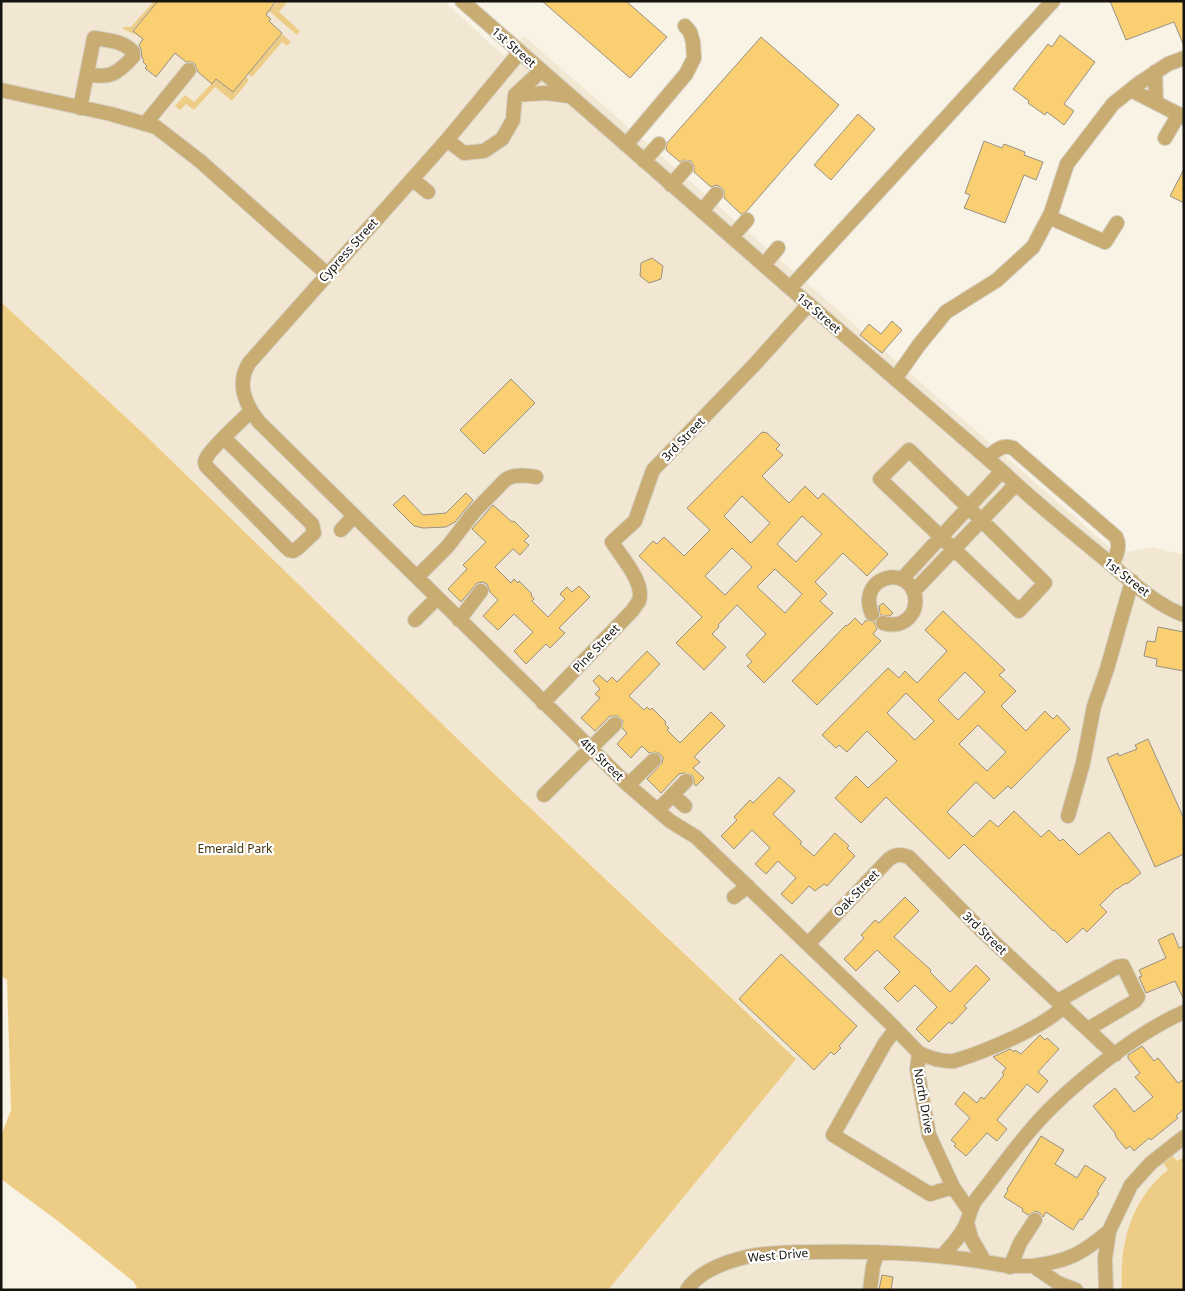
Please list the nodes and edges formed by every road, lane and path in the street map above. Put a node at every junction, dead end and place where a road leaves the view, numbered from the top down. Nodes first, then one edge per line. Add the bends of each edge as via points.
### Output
1 (462, 1) edge
2 (1054, 1) edge
3 (685, 26) dead end
4 (520, 52) junction
5 (1184, 58) edge
6 (189, 70) dead end
7 (541, 70) junction
8 (1155, 72) junction
9 (87, 74) dead end
10 (499, 77) junction
11 (1, 90) edge
12 (1131, 90) junction
13 (515, 94) junction
14 (570, 96) junction
15 (1156, 101) junction
16 (80, 108) junction
17 (1181, 115) edge
18 (145, 124) junction
19 (1164, 138) dead end
20 (447, 140) junction
21 (658, 144) dead end
22 (626, 145) junction
23 (644, 161) junction
24 (686, 168) dead end
25 (412, 179) junction
26 (671, 185) junction
27 (428, 192) dead end
28 (716, 194) dead end
29 (702, 212) junction
30 (1049, 217) junction
31 (747, 220) dead end
32 (1117, 223) dead end
33 (732, 237) junction
34 (778, 248) dead end
35 (764, 266) junction
36 (327, 274) junction
37 (790, 288) junction
38 (809, 304) junction
39 (895, 379) junction
40 (251, 412) junction
41 (224, 438) junction
42 (292, 455) joint
43 (987, 458) junction
44 (1002, 471) junction
45 (536, 477) dead end
46 (1016, 484) junction
47 (968, 507) junction
48 (354, 516) junction
49 (982, 520) junction
50 (341, 530) dead end
51 (940, 536) junction
52 (954, 550) junction
53 (1112, 565) junction
54 (417, 577) junction
55 (902, 579) junction
56 (1132, 581) junction
57 (640, 589) joint
58 (481, 591) dead end
59 (914, 591) junction
60 (437, 598) junction
61 (872, 614) dead end
62 (1184, 615) edge
63 (415, 620) dead end
64 (459, 620) junction
65 (883, 623) dead end
66 (543, 703) junction
67 (615, 724) dead end
68 (591, 749) junction
69 (654, 760) dead end
70 (686, 781) dead end
71 (628, 785) junction
72 (544, 795) dead end
73 (673, 795) junction
74 (685, 806) dead end
75 (658, 810) junction
76 (1068, 816) dead end
77 (909, 857) joint
78 (748, 886) junction
79 (734, 897) dead end
80 (808, 944) junction
81 (1061, 1003) junction
82 (1184, 1012) edge
83 (896, 1029) junction
84 (1088, 1029) junction
85 (919, 1053) junction
86 (1115, 1055) junction
87 (1184, 1138) edge
88 (953, 1186) junction
89 (968, 1216) junction
90 (1035, 1220) dead end
91 (1109, 1231) junction
92 (878, 1252) junction
93 (942, 1256) junction
94 (985, 1262) junction
95 (1032, 1266) junction
96 (1010, 1267) junction
97 (688, 1290) edge
98 (870, 1290) edge
99 (1076, 1290) edge
100 (1106, 1290) edge

1 - 4 street, 1st Street
2 - 37 street
3 - 22 street via 693,42 694,58 686,74
4 - 7 street, 1st Street
4 - 10 street, Cypress Street
5 - 8 street
6 - 18 street
7 - 13 street
7 - 14 street, 1st Street
8 - 12 street
8 - 15 street
9 - 16 street
10 - 13 street
10 - 20 street, Cypress Street
11 - 16 street
12 - 15 street
12 - 30 street via 1113,104 1068,164
13 - 14 street via 546,92
13 - 20 street via 513,120 502,138 484,152 464,152
14 - 22 street, 1st Street
15 - 17 street
16 - 18 street
17 - 19 street
18 - 36 street via 156,127 196,158
20 - 25 street, Cypress Street
21 - 23 street
22 - 23 street, 1st Street
23 - 26 street, 1st Street
24 - 26 street
25 - 27 street
25 - 36 street, Cypress Street
26 - 29 street, 1st Street
28 - 29 street
29 - 33 street, 1st Street
30 - 32 street via 1105,242
30 - 39 street via 1033,247 997,280 946,312
31 - 33 street
33 - 35 street, 1st Street
34 - 35 street
35 - 37 street, 1st Street
36 - 40 street, Cypress Street via 246,369 243,389
37 - 38 street, 1st Street
38 - 39 street, 1st Street
38 - 57 street, 3rd Street via 653,470 635,522 607,543 636,578
39 - 43 street, 1st Street
40 - 41 street
40 - 42 street, Cypress Street
41 - 41 street via 206,456 206,466 289,550 298,548 314,533 312,524
42 - 48 street, 4th Street
43 - 44 street, 1st Street
43 - 53 street via 999,448 1013,448 1116,537 1118,551
44 - 46 street, 1st Street
44 - 47 street
45 - 54 street via 510,476 505,480
46 - 49 street
46 - 53 street, 1st Street
47 - 49 street
47 - 51 street
47 - 51 street via 908,450 880,479
48 - 50 street
48 - 54 street, 4th Street
49 - 52 street
49 - 52 street via 1045,583 1019,611
51 - 52 street
51 - 55 street
52 - 59 street
53 - 56 street, 1st Street
54 - 60 street, 4th Street
55 - 59 street
55 - 61 street via 887,578 874,586 868,600
56 - 62 street, 1st Street via 1176,613
56 - 76 street via 1094,706
57 - 66 street, Pine Street via 632,611
58 - 64 street
59 - 65 street via 916,599 912,615 899,624
60 - 63 street
60 - 64 street, 4th Street
64 - 66 street, 4th Street
66 - 68 street, 4th Street
67 - 68 street
68 - 71 street, 4th Street
68 - 72 street
69 - 71 street
70 - 73 street
71 - 75 street, 4th Street
73 - 74 street
73 - 75 street
75 - 78 street, 4th Street via 696,837
77 - 80 street, Oak Street via 898,854 888,859
77 - 81 street, 3rd Street via 982,931
78 - 79 street
78 - 80 street, 4th Street
80 - 83 street, 4th Street
81 - 84 street, 3rd Street
81 - 84 street, North Drive via 1117,966 1123,966 1138,997 1135,1002
81 - 85 street, North Drive via 1043,1022 964,1058 948,1062
82 - 86 street via 1134,1040
83 - 85 street, 4th Street
83 - 88 street via 833,1135 930,1194
84 - 86 street, 3rd Street
85 - 88 street, North Drive via 917,1069 928,1134
86 - 89 street via 1041,1118 1016,1147
87 - 91 street via 1152,1163 1131,1185
88 - 89 street, North Drive
89 - 93 street via 961,1234
89 - 94 street, North Drive via 971,1238
90 - 96 street
91 - 95 street via 1073,1257
91 - 100 street via 1105,1259
92 - 93 street, West Drive
92 - 97 street, West Drive via 788,1252 745,1258 709,1271 696,1279
92 - 98 street
93 - 94 street, West Drive
94 - 96 street, West Drive
95 - 96 street, West Drive
95 - 99 street

